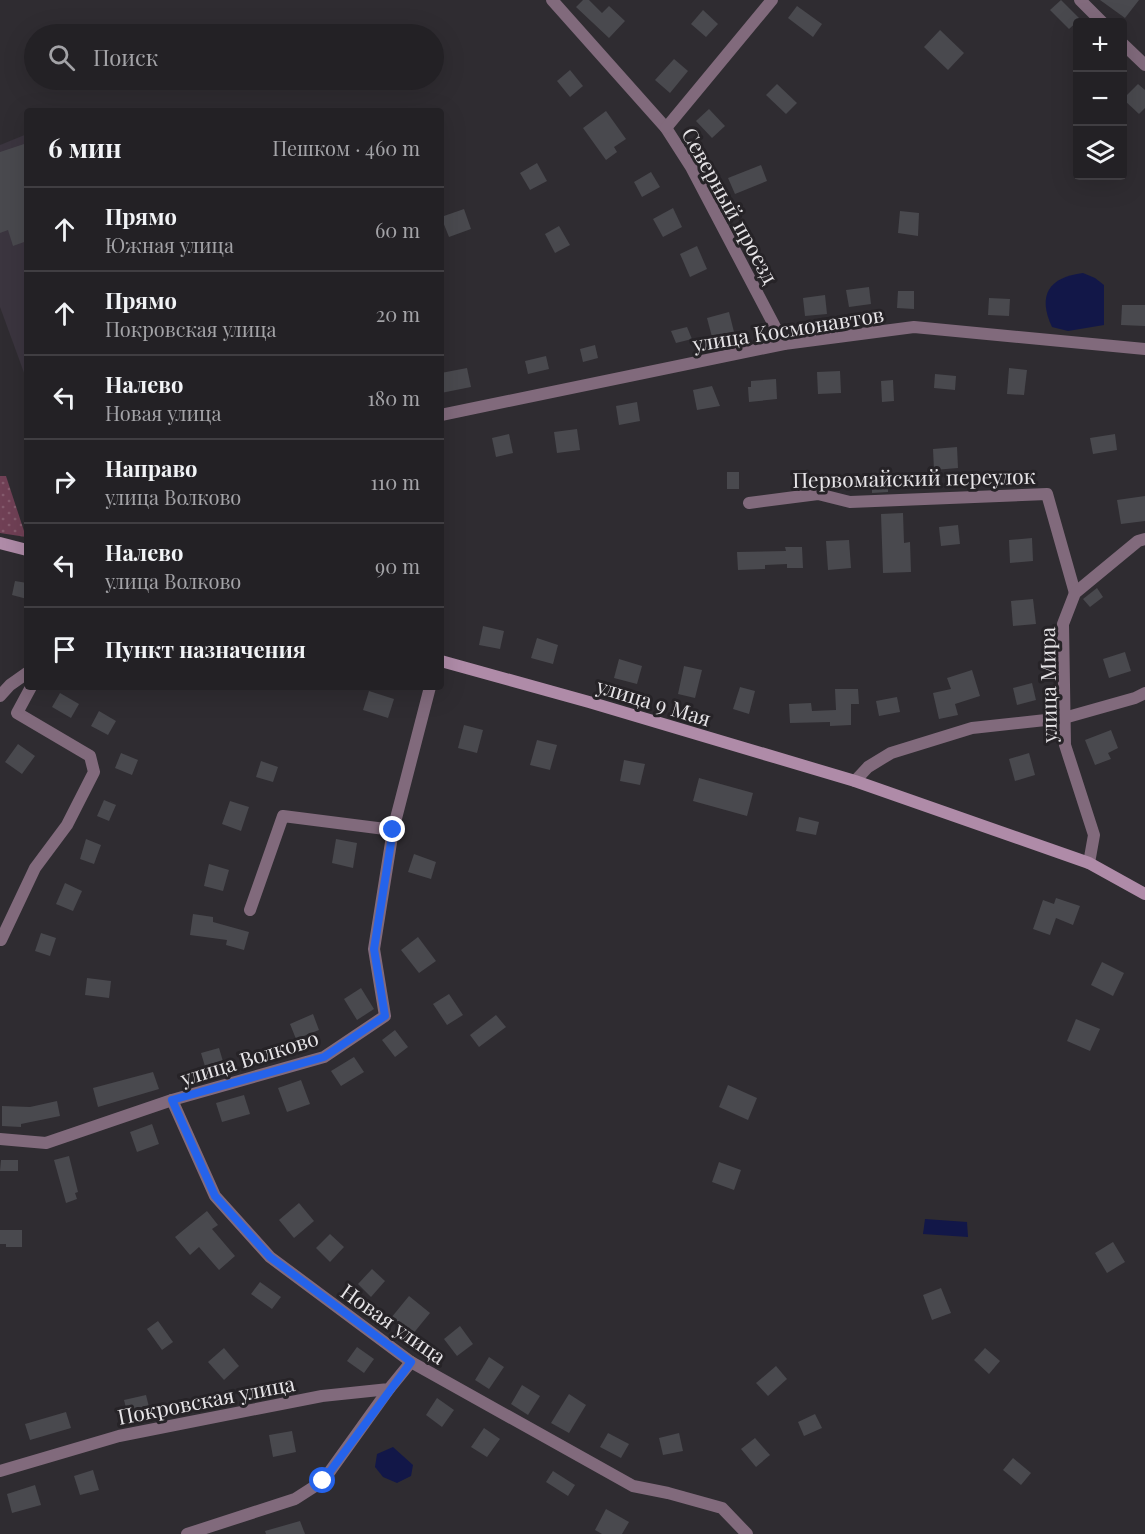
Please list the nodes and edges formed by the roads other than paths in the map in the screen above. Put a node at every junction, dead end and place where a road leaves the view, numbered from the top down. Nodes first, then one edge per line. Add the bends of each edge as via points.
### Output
1 (552, 0) edge
2 (772, 0) edge
3 (1080, 0) edge
4 (1098, 18) edge
5 (1127, 48) edge
6 (1145, 65) edge
7 (666, 128) junction
8 (784, 344) junction
9 (1145, 349) edge
10 (444, 414) edge
11 (749, 503) dead end
12 (1145, 539) edge
13 (0, 543) edge
14 (24, 549) edge
15 (1076, 593) junction
16 (444, 662) edge
17 (24, 676) edge
18 (29, 690) edge
19 (428, 690) edge
20 (1145, 693) edge
21 (0, 696) edge
22 (1064, 718) junction
23 (855, 781) junction
24 (393, 830) junction
25 (1089, 863) junction
26 (1145, 894) edge
27 (250, 910) dead end
28 (1, 940) edge
29 (172, 1100) junction
30 (0, 1139) edge
31 (411, 1362) junction
32 (389, 1389) junction
33 (0, 1471) edge
34 (187, 1534) edge
35 (747, 1534) edge

1 - 7 street, Северный проезд
2 - 7 street
3 - 4 street
5 - 6 street
7 - 8 street, Северный проезд via 691,167
8 - 9 street, улица Космонавтов via 914,327
8 - 10 street, улица Космонавтов
11 - 15 street, Первомайский переулок via 818,494 850,502 1047,494
12 - 15 street, улица Мира
13 - 14 main road
15 - 22 street, улица Мира via 1063,624
16 - 23 main road, улица 9 Мая
17 - 21 street
18 - 28 street via 17,713 90,756 94,772 66,825 35,868
19 - 24 street, улица Волково
20 - 22 street
22 - 23 street via 972,728 891,753 868,767
22 - 25 street, улица Мира via 1065,745 1094,835
23 - 25 main road, улица 9 Мая
24 - 27 street via 283,816
24 - 29 street, улица Волково via 374,949 385,1016 324,1057
25 - 26 main road, улица 9 Мая
29 - 30 street, улица Волково via 46,1143
29 - 31 street, Новая улица via 215,1196 270,1257
31 - 32 street
31 - 35 street, Новая улица via 633,1486 722,1508
32 - 33 street, Покровская улица via 322,1396 119,1436
32 - 34 street via 323,1481 295,1499

